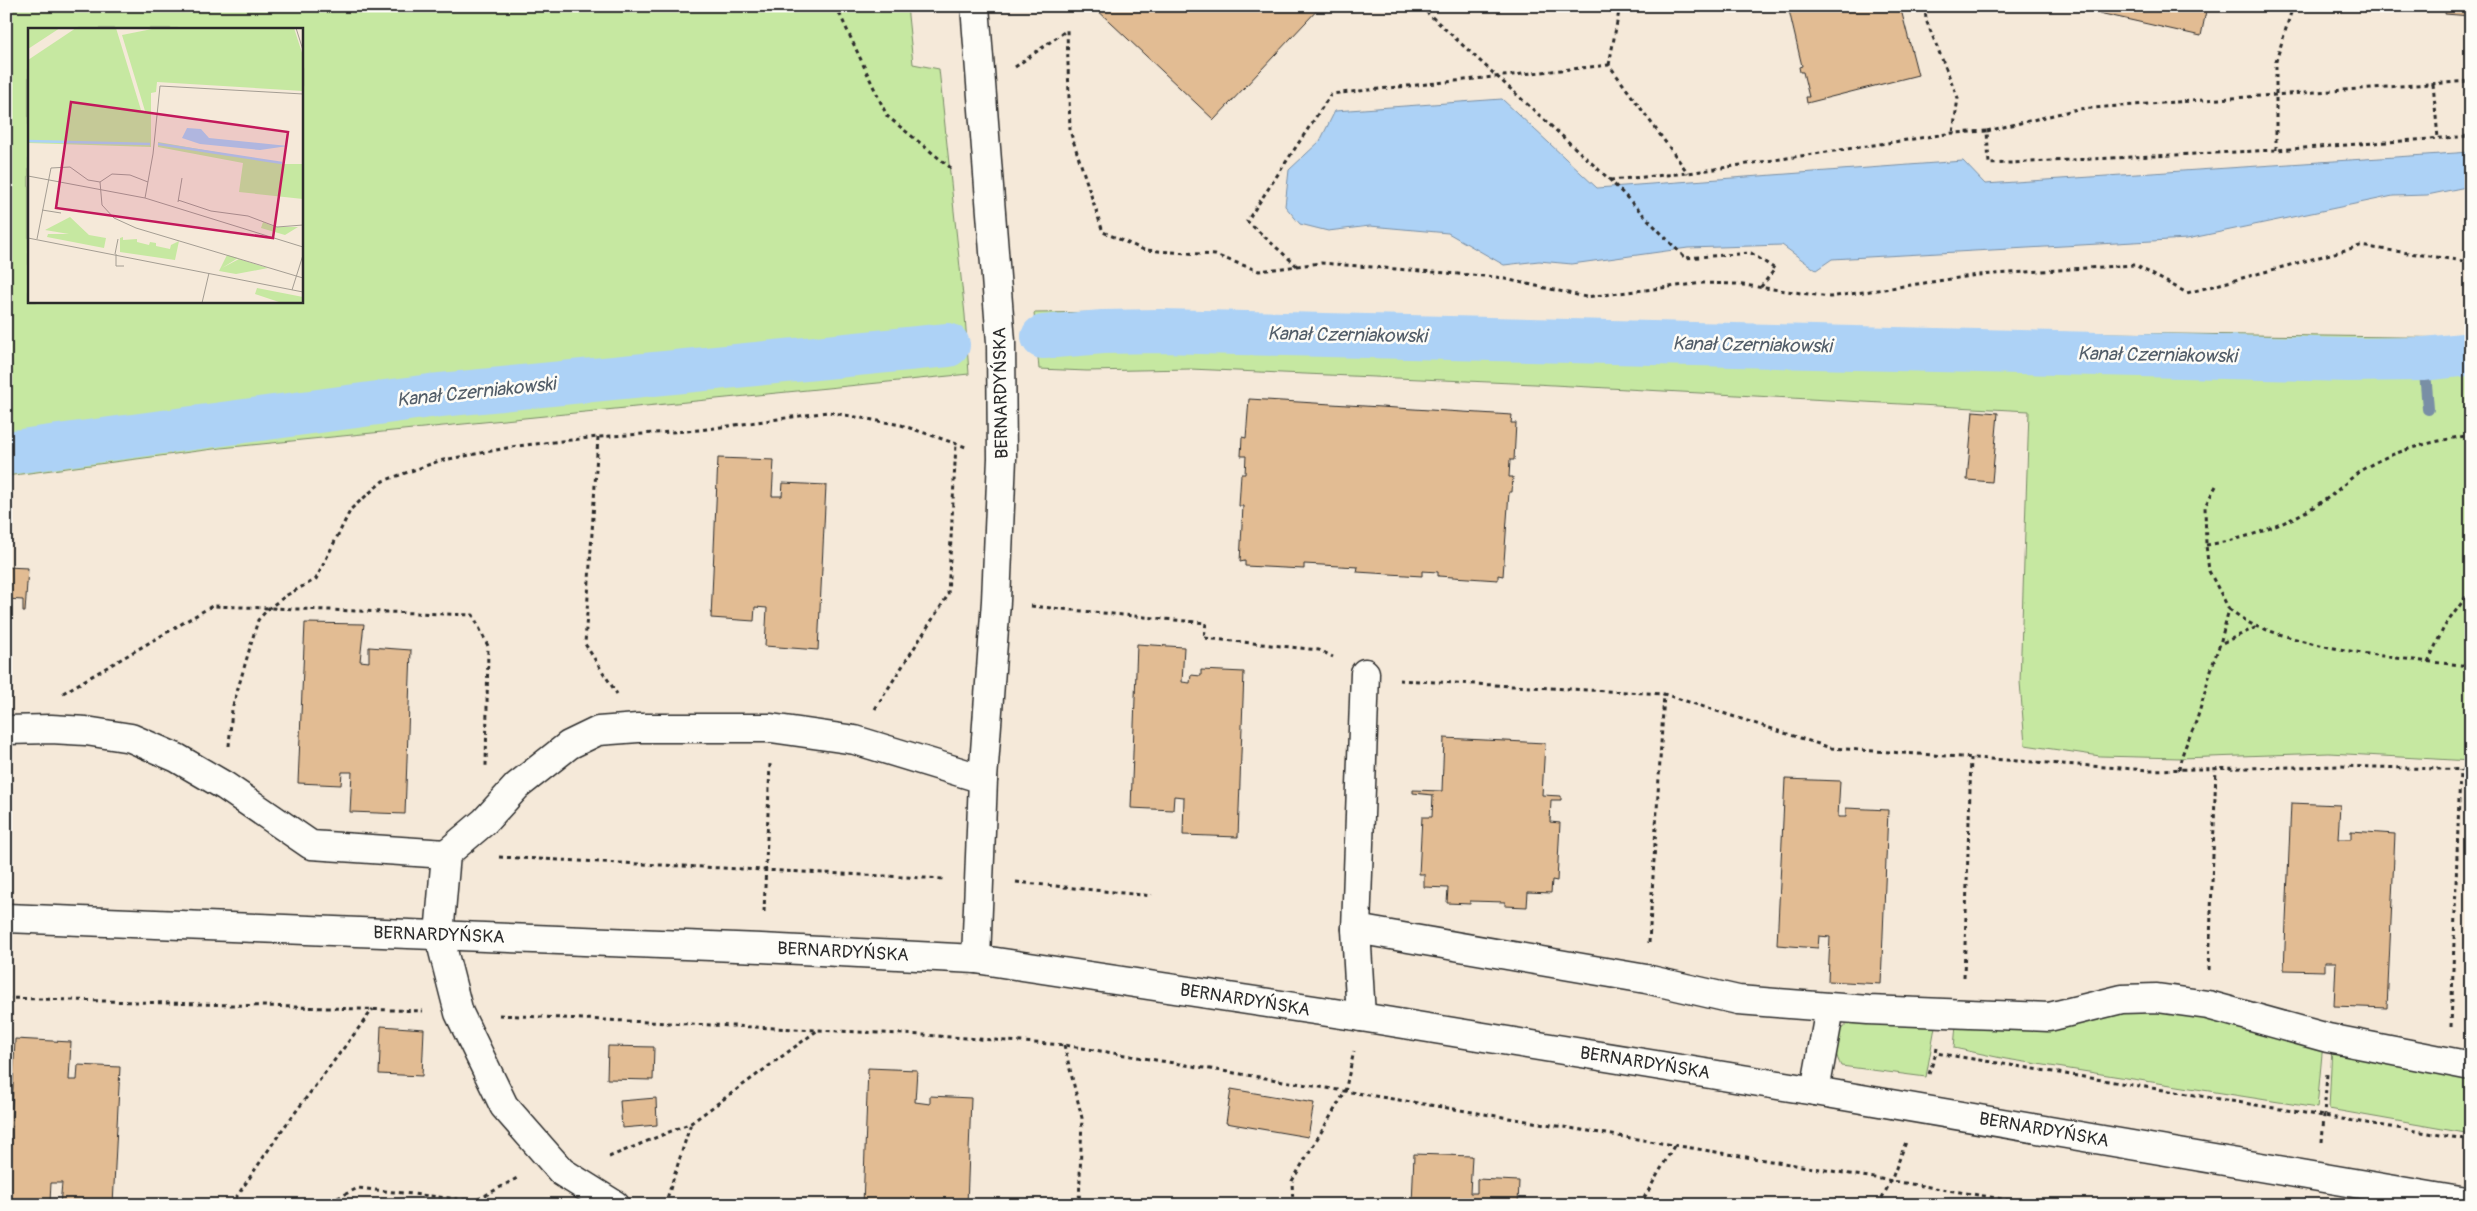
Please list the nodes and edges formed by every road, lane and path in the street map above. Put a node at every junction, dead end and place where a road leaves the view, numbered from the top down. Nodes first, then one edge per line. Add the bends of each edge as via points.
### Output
1 (836, 6) edge
2 (975, 6) edge
3 (1420, 6) edge
4 (1620, 6) edge
5 (1925, 6) edge
6 (2293, 6) edge
7 (1609, 65) junction
8 (1013, 68) dead end
9 (1498, 78) junction
10 (2471, 81) edge
11 (2432, 84) junction
12 (2276, 96) junction
13 (1987, 131) junction
14 (1953, 132) junction
15 (2471, 136) edge
16 (2438, 138) junction
17 (2276, 150) junction
18 (1688, 173) junction
19 (1610, 180) junction
20 (990, 200) junction
21 (2471, 262) edge
22 (1297, 267) junction
23 (1760, 288) junction
24 (2471, 435) edge
25 (598, 437) junction
26 (2216, 486) dead end
27 (2206, 545) junction
28 (2471, 590) edge
29 (1030, 606) dead end
30 (269, 608) junction
31 (2229, 609) junction
32 (2257, 627) junction
33 (2220, 644) junction
34 (2428, 662) junction
35 (2471, 666) edge
36 (1365, 673) junction
37 (1664, 694) junction
38 (58, 696) dead end
39 (638, 728) junction
40 (771, 728) junction
41 (6, 730) edge
42 (855, 740) junction
43 (1971, 758) junction
44 (2216, 768) junction
45 (2178, 770) junction
46 (2460, 770) junction
47 (2471, 770) edge
48 (983, 780) junction
49 (225, 786) junction
50 (485, 821) junction
51 (446, 854) junction
52 (767, 870) junction
53 (979, 881) junction
54 (1152, 896) dead end
55 (6, 918) edge
56 (1356, 929) junction
57 (439, 935) junction
58 (761, 948) junction
59 (976, 959) junction
60 (1646, 979) junction
61 (6, 998) edge
62 (2208, 1006) junction
63 (1830, 1008) junction
64 (372, 1009) junction
65 (1954, 1012) junction
66 (459, 1013) junction
67 (1361, 1018) junction
68 (818, 1030) junction
69 (2328, 1038) junction
70 (1064, 1045) junction
71 (2460, 1063) edge
72 (1815, 1091) junction
73 (1345, 1092) junction
74 (2325, 1116) junction
75 (691, 1123) junction
76 (2471, 1140) edge
77 (1674, 1146) junction
78 (552, 1160) junction
79 (2318, 1177) junction
80 (1892, 1181) junction
81 (2471, 1204) edge
82 (232, 1205) edge
83 (323, 1205) edge
84 (615, 1205) edge
85 (665, 1205) edge
86 (1079, 1205) edge
87 (1293, 1205) edge
88 (1640, 1205) edge
89 (1878, 1205) edge
90 (2039, 1205) edge

1 - 20 path via 887,116
2 - 20 street, BERNARDYŃSKA
3 - 9 path
4 - 7 path
5 - 14 path via 1926,20 1958,98
6 - 12 path via 2276,60
7 - 9 path
7 - 18 path
8 - 22 path via 1067,30 1070,131 1103,232 1144,250 1215,255 1258,271
9 - 19 path
9 - 22 path via 1331,94 1247,220
10 - 11 path
11 - 12 path
11 - 16 path
12 - 13 path via 2078,109
12 - 17 path
13 - 14 path
13 - 17 path via 1989,164
14 - 18 path
15 - 16 path
16 - 17 path
18 - 19 path
19 - 23 path via 1685,258 1751,253 1775,269
20 - 48 street, BERNARDYŃSKA via 1001,342 1002,458
21 - 23 path via 2360,246 2187,293 2135,265 1978,274 1830,297
22 - 23 path via 1321,263 1496,277 1586,297 1703,283
24 - 27 path via 2426,442 2365,468 2324,501 2286,522 2238,540
25 - 30 path via 517,446 439,461 383,481 351,510 316,580
25 - 39 path via 585,644
25 - 42 path via 700,430 828,412 901,425 956,444 948,595
26 - 27 path via 2205,506
27 - 31 path via 2210,571
28 - 34 path via 2444,627
29 - 36 path via 1206,623 1204,638 1319,650
30 - 38 path via 212,606
30 - 49 path via 258,620 232,709
30 - 50 path via 473,615 488,646
31 - 32 path
31 - 33 path
32 - 33 path
32 - 34 path via 2326,646
33 - 45 path
34 - 35 path
36 - 37 path via 1374,678
36 - 56 street
37 - 43 path via 1831,748
37 - 60 path
39 - 40 street
39 - 50 street via 598,732 569,745 517,786
40 - 42 street
40 - 52 path
41 - 49 street via 86,731 131,738 177,758
42 - 48 street
43 - 45 path
43 - 65 path
44 - 45 path
44 - 46 path via 2341,766
44 - 62 path
46 - 47 path
46 - 71 path
48 - 53 street, BERNARDYŃSKA
49 - 51 street via 311,844
50 - 51 street
51 - 52 path
51 - 57 street
52 - 53 path
52 - 58 path
53 - 54 path via 1046,884
53 - 59 street, BERNARDYŃSKA
55 - 57 street, BERNARDYŃSKA
56 - 60 street
56 - 67 street
57 - 58 street, BERNARDYŃSKA
57 - 66 street
58 - 59 street, BERNARDYŃSKA
59 - 67 street, BERNARDYŃSKA
60 - 63 street via 1738,1000
61 - 64 path
62 - 65 street via 2157,998 2122,999 2048,1017
62 - 69 street
63 - 65 street
63 - 72 street
64 - 66 path
64 - 82 path via 282,1130
65 - 74 path via 1936,1053
66 - 68 path
66 - 78 street via 504,1106
67 - 72 street, BERNARDYŃSKA
67 - 73 path
68 - 70 path
68 - 75 path
69 - 71 street
69 - 74 path
70 - 73 path
70 - 86 path via 1082,1118
72 - 79 street, BERNARDYŃSKA
73 - 77 path
73 - 87 path via 1292,1181
74 - 76 path
74 - 79 path
75 - 78 path via 611,1157
75 - 85 path
77 - 80 path
77 - 88 path
78 - 83 path via 475,1201 358,1188
78 - 84 street via 562,1172
79 - 81 street, BERNARDYŃSKA
80 - 89 path
80 - 90 path

